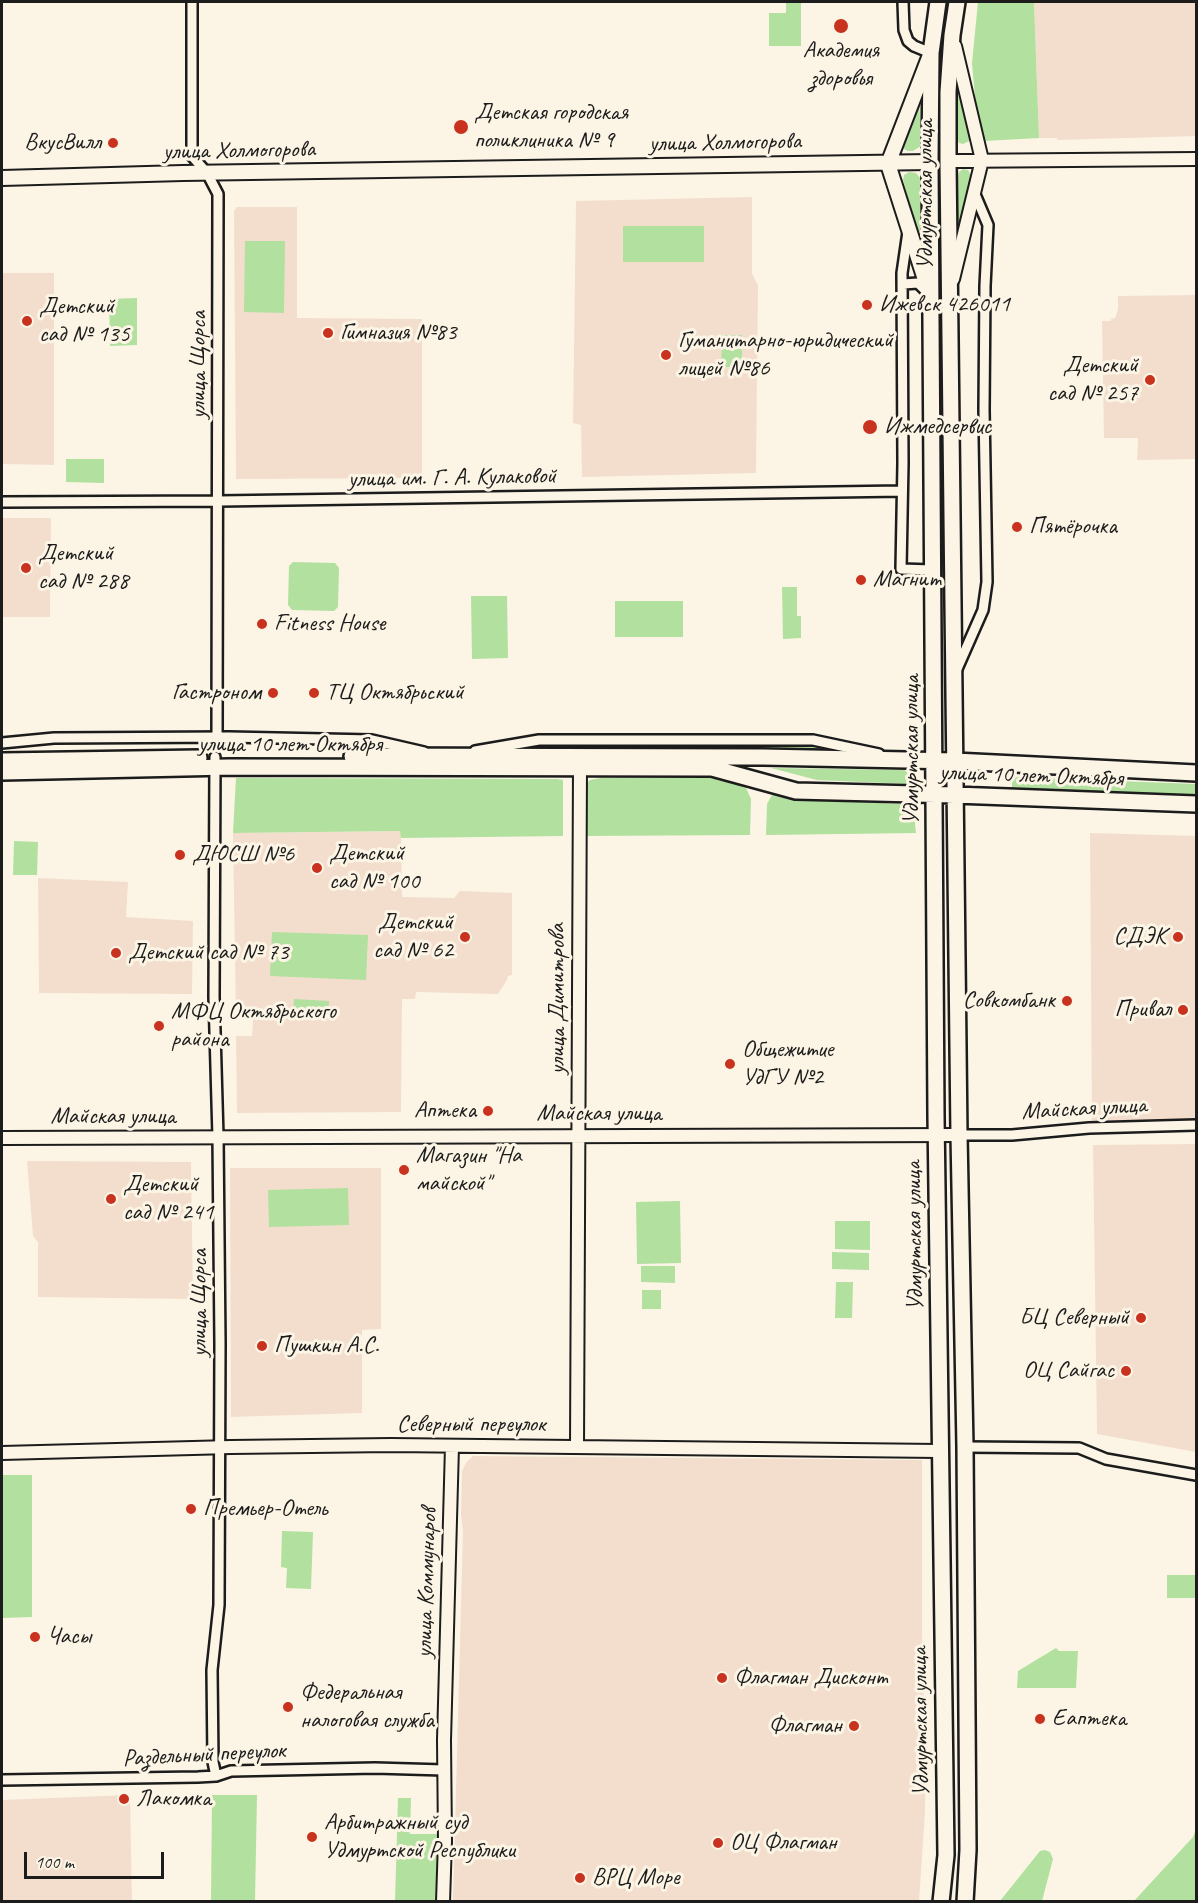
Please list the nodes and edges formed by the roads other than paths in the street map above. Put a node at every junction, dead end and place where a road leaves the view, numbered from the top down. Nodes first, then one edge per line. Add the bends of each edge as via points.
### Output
1 (192, 2) edge
2 (903, 2) edge
3 (938, 2) edge
4 (957, 2) edge
5 (952, 35) junction
6 (931, 53) junction
7 (192, 156) junction
8 (1197, 159) edge
9 (982, 160) junction
10 (948, 161) junction
11 (930, 162) junction
12 (888, 164) junction
13 (183, 173) junction
14 (207, 173) junction
15 (222, 173) junction
16 (2, 178) edge
17 (974, 192) junction
18 (218, 194) junction
19 (908, 229) junction
20 (903, 284) junction
21 (950, 295) junction
22 (931, 297) junction
23 (903, 490) junction
24 (219, 501) junction
25 (2, 502) edge
26 (932, 570) junction
27 (954, 677) junction
28 (217, 737) junction
29 (2, 742) edge
30 (442, 756) junction
31 (911, 760) junction
32 (934, 760) junction
33 (955, 761) junction
34 (2, 762) edge
35 (215, 762) junction
36 (580, 762) junction
37 (2, 772) edge
38 (1197, 773) edge
39 (934, 795) junction
40 (955, 795) junction
41 (1197, 804) edge
42 (1197, 1125) edge
43 (959, 1134) junction
44 (936, 1135) junction
45 (578, 1136) junction
46 (218, 1137) junction
47 (2, 1138) edge
48 (960, 1185) junction
49 (937, 1186) junction
50 (452, 1446) junction
51 (219, 1447) junction
52 (577, 1447) junction
53 (965, 1447) junction
54 (939, 1451) junction
55 (2, 1453) edge
56 (1197, 1475) edge
57 (444, 1770) junction
58 (216, 1776) junction
59 (2, 1780) edge
60 (443, 1902) edge
61 (941, 1902) edge
62 (965, 1902) edge

1 - 7 street
2 - 6 street via 903,30 908,41
3 - 6 main road, Удмуртская улица
4 - 5 main road, Удмуртская улица
5 - 9 street
5 - 10 main road, Удмуртская улица
6 - 11 main road, Удмуртская улица
6 - 12 main road
7 - 13 street
7 - 14 street, улица Щорса
8 - 9 street, улица Холмогорова
9 - 10 street, улица Холмогорова
9 - 17 street
10 - 11 main road, улица Холмогорова
10 - 21 main road, Удмуртская улица
11 - 12 main road, улица Холмогорова
11 - 22 main road, Удмуртская улица
12 - 15 main road, улица Холмогорова
12 - 19 main road
13 - 14 main road, улица Холмогорова
13 - 16 main road, улица Холмогорова
14 - 15 main road, улица Холмогорова
14 - 18 street, улица Щорса
15 - 18 street
17 - 21 street
17 - 27 street, Удмуртская улица via 988,225 984,410 987,582 983,610
18 - 24 street, улица Щорса
19 - 20 street, Удмуртская улица
19 - 22 main road
20 - 22 street via 918,283
20 - 23 street, Удмуртская улица
21 - 27 main road, Удмуртская улица
22 - 26 main road, Удмуртская улица
23 - 24 street, улица им. Г. А. Кулаковой
23 - 26 street, Удмуртская улица via 901,569
24 - 25 street, улица им. Г. А. Кулаковой
24 - 28 street, улица Щорса
26 - 32 main road, Удмуртская улица
27 - 33 main road, Удмуртская улица
28 - 29 street, улица 10 лет Октября
28 - 30 street, улица 10 лет Октября via 372,740
30 - 31 street, улица 10 лет Октября via 539,740 813,740
30 - 35 main road, улица 10 лет Октября
30 - 36 main road, улица 10 лет Октября
31 - 32 main road, улица 10 лет Октября
31 - 36 main road, улица 10 лет Октября via 763,757
32 - 33 main road, улица 10 лет Октября
32 - 39 main road, Удмуртская улица
33 - 38 main road, улица 10 лет Октября
33 - 40 main road, Удмуртская улица
34 - 35 main road, улица 10 лет Октября
35 - 36 main road, улица 10 лет Октября
35 - 37 main road, улица 10 лет Октября
35 - 46 street, улица Щорса
36 - 39 main road, улица 10 лет Октября via 712,768 796,791
36 - 45 street, улица Димитрова
39 - 40 main road, улица 10 лет Октября
39 - 44 main road, Удмуртская улица
40 - 41 main road, улица 10 лет Октября
40 - 43 main road, Удмуртская улица
42 - 43 street, Майская улица
43 - 44 street, Майская улица
43 - 48 main road, Удмуртская улица
44 - 45 street, Майская улица
44 - 49 main road, Удмуртская улица
45 - 46 street, Майская улица
45 - 52 street, улица Димитрова
46 - 47 street, Майская улица
46 - 51 street, улица Щорса
48 - 49 main road via 949,1179
48 - 53 main road, Удмуртская улица
49 - 54 main road, Удмуртская улица
50 - 51 street, Северный переулок
50 - 52 street, Северный переулок
50 - 57 street, улица Коммунаров
51 - 55 street, Северный переулок
51 - 58 street, улица Щорса via 219,1605 212,1670
52 - 54 street, Северный переулок
53 - 56 street via 1079,1448 1107,1459
53 - 62 main road, Удмуртская улица
54 - 61 main road, Удмуртская улица via 946,1855
57 - 58 street, Раздельный переулок via 231,1771
57 - 60 street, улица Коммунаров
58 - 59 street, Раздельный переулок

